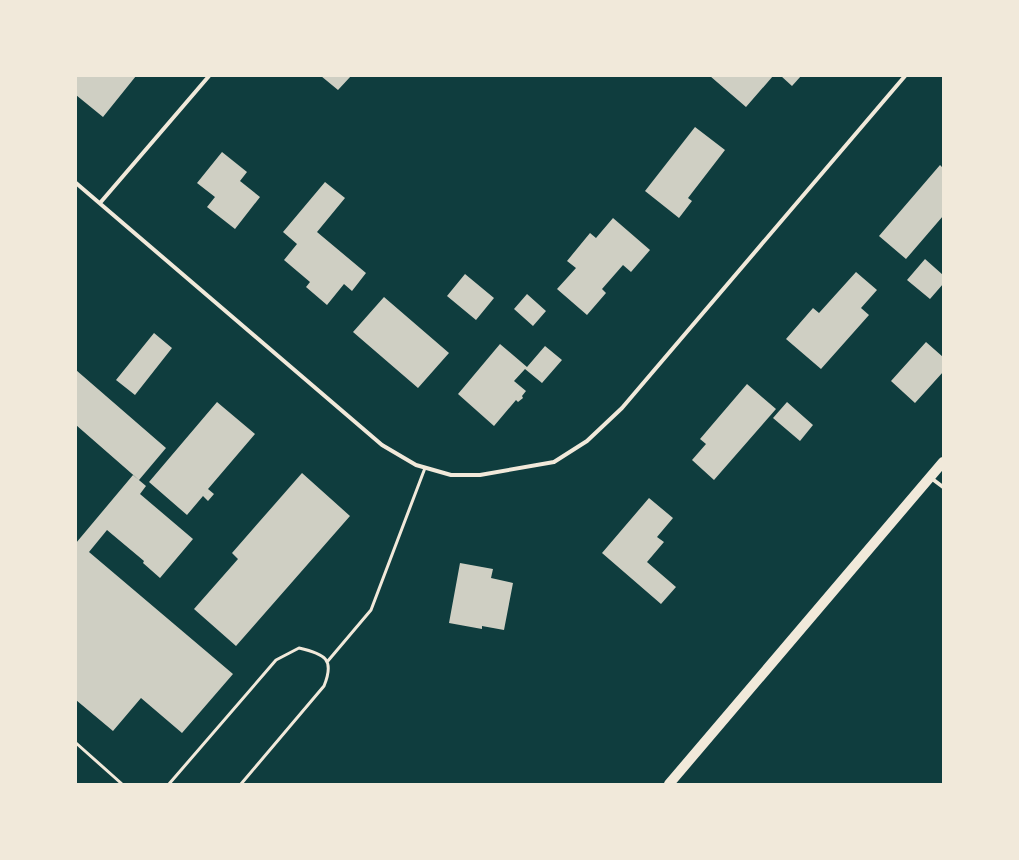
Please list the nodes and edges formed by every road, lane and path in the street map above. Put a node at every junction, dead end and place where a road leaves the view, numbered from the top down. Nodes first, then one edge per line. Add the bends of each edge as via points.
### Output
1 (209, 76) edge
2 (905, 76) edge
3 (76, 183) edge
4 (100, 204) junction
5 (943, 462) edge
6 (425, 468) junction
7 (930, 478) junction
8 (943, 488) edge
9 (327, 662) junction
10 (76, 743) edge
11 (122, 784) edge
12 (169, 784) edge
13 (241, 784) edge
14 (669, 784) edge

1 - 4 street
2 - 6 street via 622,408 587,441 554,462 480,475 451,475
3 - 4 street
4 - 6 street via 382,445 416,466
5 - 7 main road
6 - 9 lane via 371,610
7 - 8 street
7 - 14 main road
9 - 12 lane via 317,652 299,648 276,660
9 - 13 lane via 329,672 324,686
10 - 11 lane

